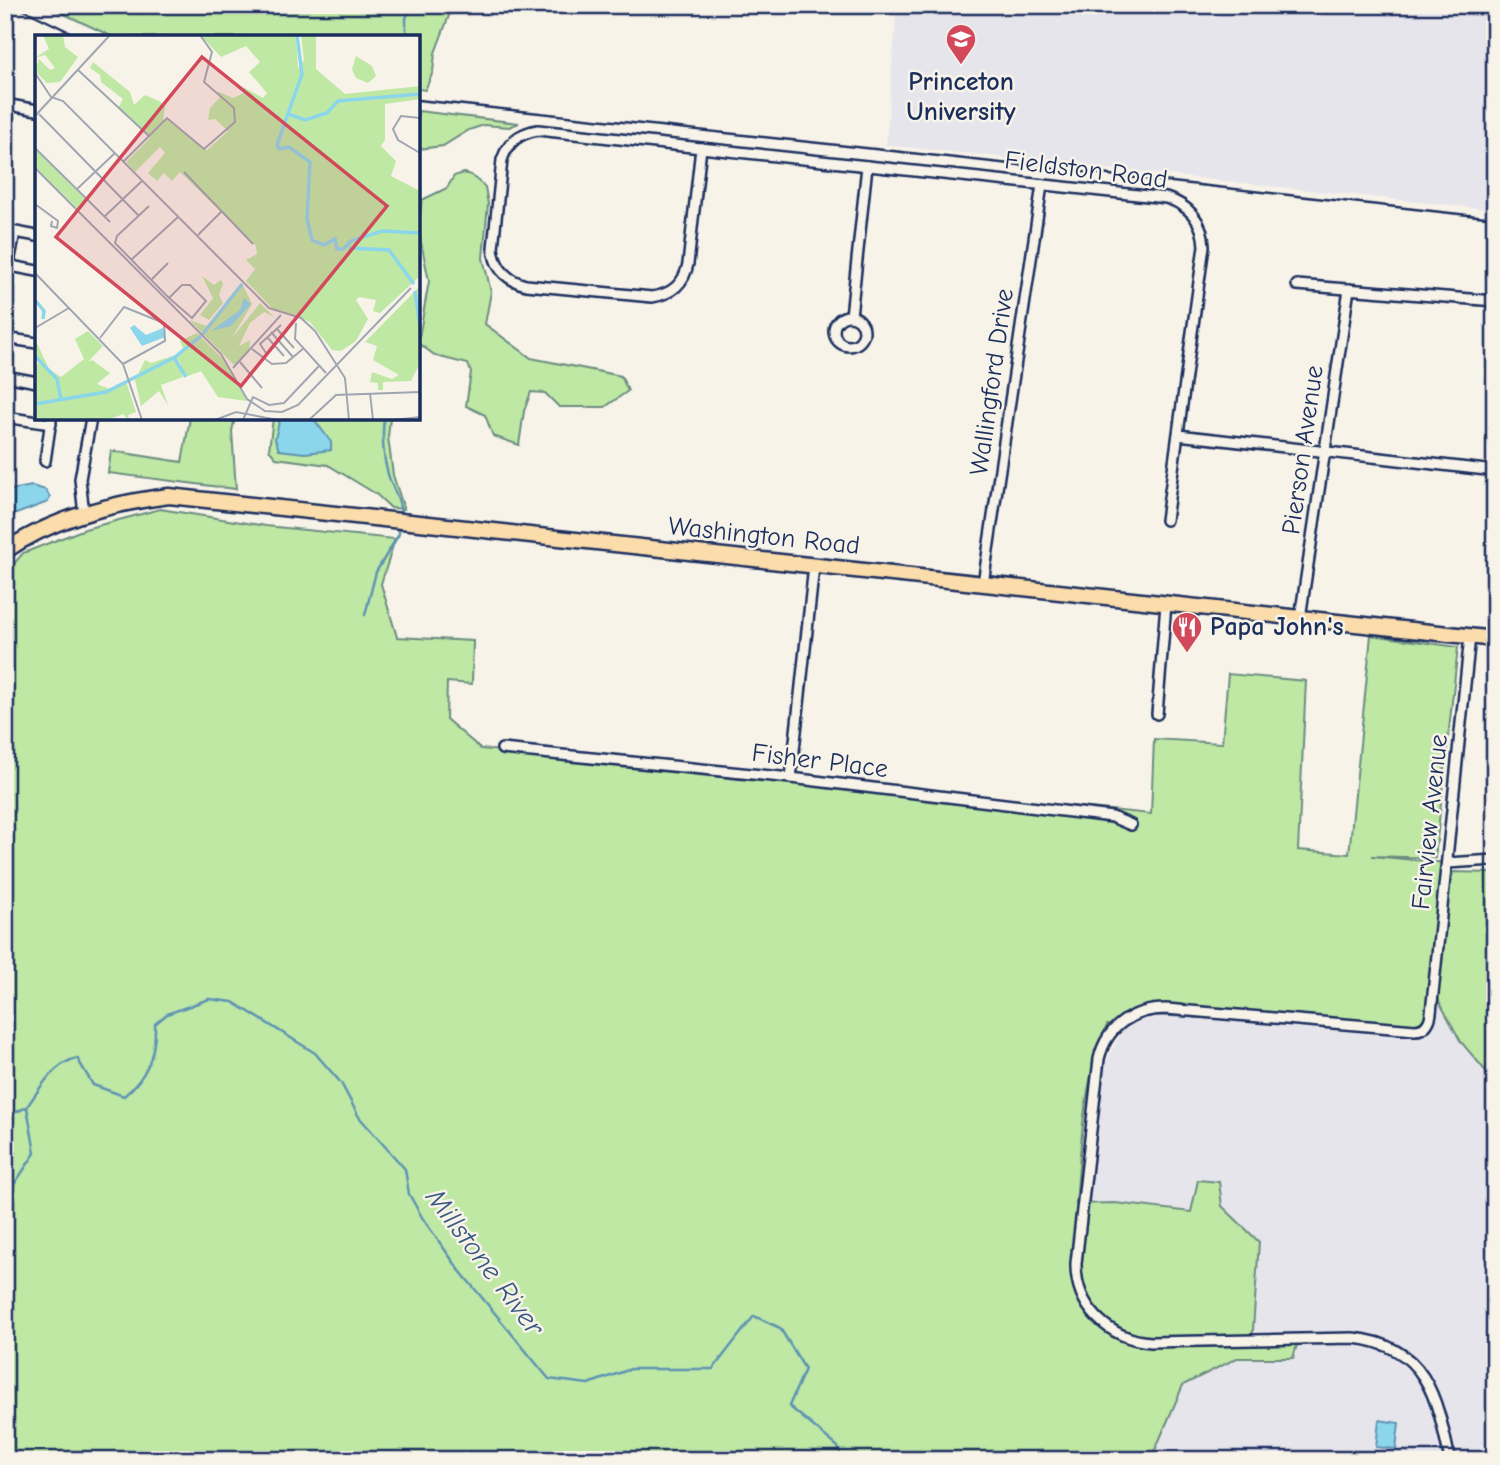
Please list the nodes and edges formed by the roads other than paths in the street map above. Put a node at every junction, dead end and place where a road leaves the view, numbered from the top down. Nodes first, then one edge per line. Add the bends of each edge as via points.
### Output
1 (5, 104) edge
2 (35, 110) edge
3 (701, 148) junction
4 (867, 166) junction
5 (1042, 185) junction
6 (10, 231) edge
7 (35, 236) edge
8 (7, 265) edge
9 (35, 271) edge
10 (1297, 285) dead end
11 (1349, 289) junction
12 (1495, 302) edge
13 (851, 317) dead end
14 (5, 338) edge
15 (35, 343) edge
16 (5, 376) edge
17 (35, 382) edge
18 (5, 417) edge
19 (35, 420) edge
20 (91, 420) edge
21 (51, 421) edge
22 (1178, 435) junction
23 (1324, 452) junction
24 (45, 461) dead end
25 (1495, 471) edge
26 (84, 514) junction
27 (1166, 520) dead end
28 (34, 534) junction
29 (5, 540) edge
30 (5, 551) edge
31 (814, 566) junction
32 (983, 584) junction
33 (1166, 604) junction
34 (1300, 618) junction
35 (1470, 636) junction
36 (1495, 639) edge
37 (1157, 714) dead end
38 (502, 749) dead end
39 (791, 778) junction
40 (1131, 825) dead end
41 (1495, 860) edge
42 (1447, 863) junction
43 (1450, 1460) edge

1 - 2 street
3 - 3 street, Fieldston Road via 538,130 521,134 509,144 502,160 493,248 497,265 509,279 526,285 652,297 670,292 683,279 688,264
3 - 4 street, Fieldston Road
4 - 5 street, Fieldston Road
4 - 13 street
5 - 22 street, Fieldston Road via 1166,198 1184,206 1197,220 1205,246
5 - 32 street, Wallingford Drive
6 - 7 street
6 - 8 street
8 - 9 street
10 - 11 street
11 - 12 street
11 - 23 street, Pierson Avenue
14 - 15 street
16 - 17 street
18 - 19 street
20 - 26 street via 80,479
21 - 24 street
22 - 23 street
22 - 27 street, Fieldston Road
23 - 25 street
23 - 34 street, Pierson Avenue
26 - 28 main road, Washington Road
26 - 31 main road, Washington Road via 169,496
28 - 29 main road, Washington Road
28 - 30 main road, Washington Road
31 - 32 main road, Washington Road
31 - 39 street
32 - 33 main road, Washington Road
33 - 34 main road, Washington Road
33 - 37 street
34 - 35 main road, Washington Road
35 - 36 main road, Washington Road
35 - 42 street, Fairview Avenue
38 - 39 street, Fisher Place
39 - 40 street, Fisher Place via 1112,817
41 - 42 street
42 - 43 street, Fairview Avenue via 1431,1013 1424,1027 1415,1030 1166,1009 1140,1012 1108,1037 1099,1059 1076,1270 1080,1291 1092,1312 1112,1331 1130,1339 1353,1338 1391,1348 1415,1366 1431,1388

